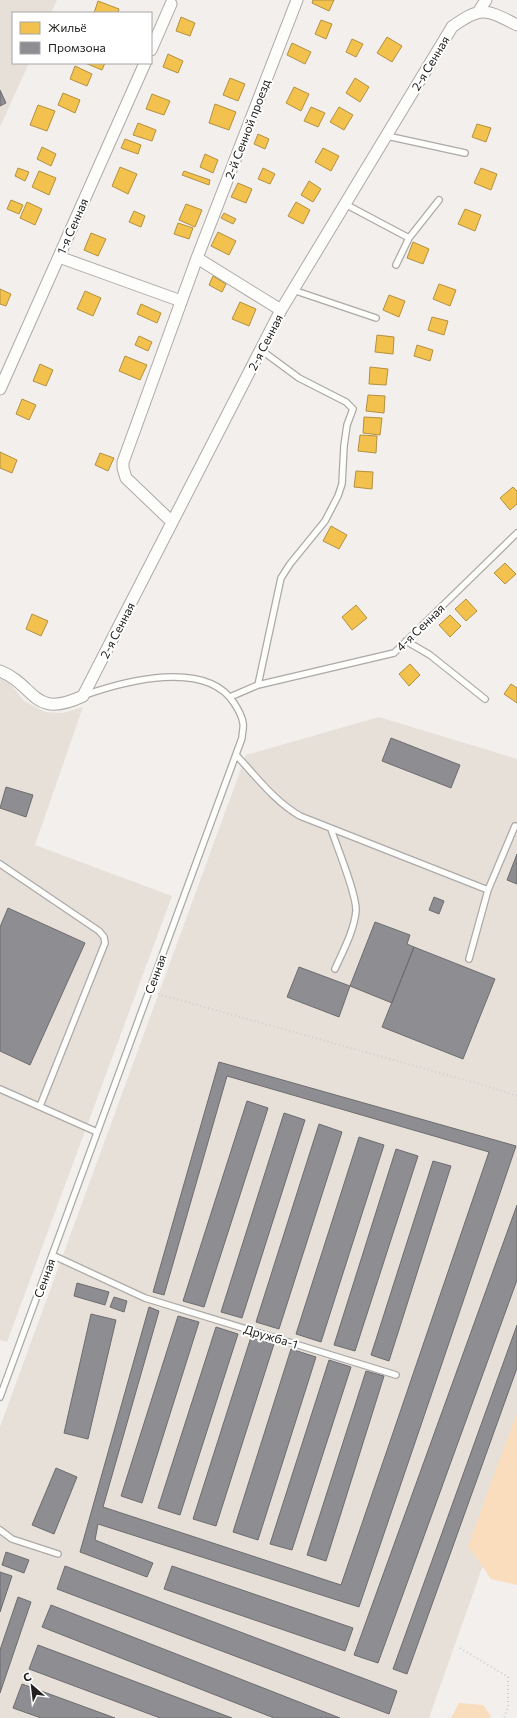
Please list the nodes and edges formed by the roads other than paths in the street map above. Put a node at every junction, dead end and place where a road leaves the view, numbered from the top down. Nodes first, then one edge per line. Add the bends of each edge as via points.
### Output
1 (297, 0) edge
2 (486, 0) edge
3 (171, 4) dead end
4 (479, 11) junction
5 (517, 26) edge
6 (152, 48) edge
7 (145, 64) edge
8 (387, 136) junction
9 (465, 153) dead end
10 (439, 200) dead end
11 (345, 204) junction
12 (409, 238) junction
13 (59, 257) junction
14 (197, 258) junction
15 (396, 265) dead end
16 (293, 290) junction
17 (181, 301) junction
18 (281, 310) junction
19 (376, 318) dead end
20 (261, 350) junction
21 (0, 389) edge
22 (172, 522) junction
23 (517, 533) edge
24 (406, 641) junction
25 (0, 671) edge
26 (258, 684) junction
27 (83, 696) junction
28 (230, 697) junction
29 (485, 699) dead end
30 (236, 755) junction
31 (515, 826) dead end
32 (331, 829) junction
33 (0, 864) edge
34 (488, 890) junction
35 (469, 959) dead end
36 (335, 969) dead end
37 (0, 1089) edge
38 (40, 1106) junction
39 (98, 1132) junction
40 (52, 1255) junction
41 (396, 1375) dead end
42 (0, 1397) edge
43 (0, 1530) edge
44 (58, 1554) dead end

1 - 14 street, 2-й Сенной проезд
2 - 4 street
3 - 6 street
4 - 5 street via 492,12
4 - 8 street, 2-я Сенная via 452,27
7 - 13 street, 1-я Сенная
8 - 9 lane
8 - 11 street, 2-я Сенная
10 - 12 lane
11 - 12 lane
11 - 16 street, 2-я Сенная
12 - 15 lane
13 - 17 street
13 - 21 street, 1-я Сенная
14 - 17 street, 2-й Сенной проезд
14 - 18 street
16 - 18 street, 2-я Сенная
16 - 19 lane
17 - 22 street, 2-й Сенной проезд via 124,455 123,468 126,478
18 - 20 street, 2-я Сенная
20 - 22 street, 2-я Сенная
20 - 26 lane via 299,378 346,402 353,409 347,425 342,484 338,496 325,521 281,578
22 - 27 street, 2-я Сенная
23 - 24 lane, 4-я Сенная
24 - 26 lane, 4-я Сенная via 394,653
24 - 29 lane via 430,655
25 - 27 street via 10,674 39,701 48,704
26 - 28 lane, 4-я Сенная
27 - 28 lane, Сенная via 137,680 173,676 202,680 216,686
28 - 30 lane, Сенная via 243,723 242,738
30 - 32 lane via 287,809
30 - 39 lane, Сенная
31 - 34 lane
32 - 34 lane
32 - 36 lane via 356,910 354,924
33 - 38 lane via 99,931 106,943
34 - 35 lane
37 - 38 lane
38 - 39 lane
39 - 40 lane, Сенная
40 - 41 lane, Дружба-1 via 145,1298
40 - 42 lane, Сенная
43 - 44 lane via 12,1539

